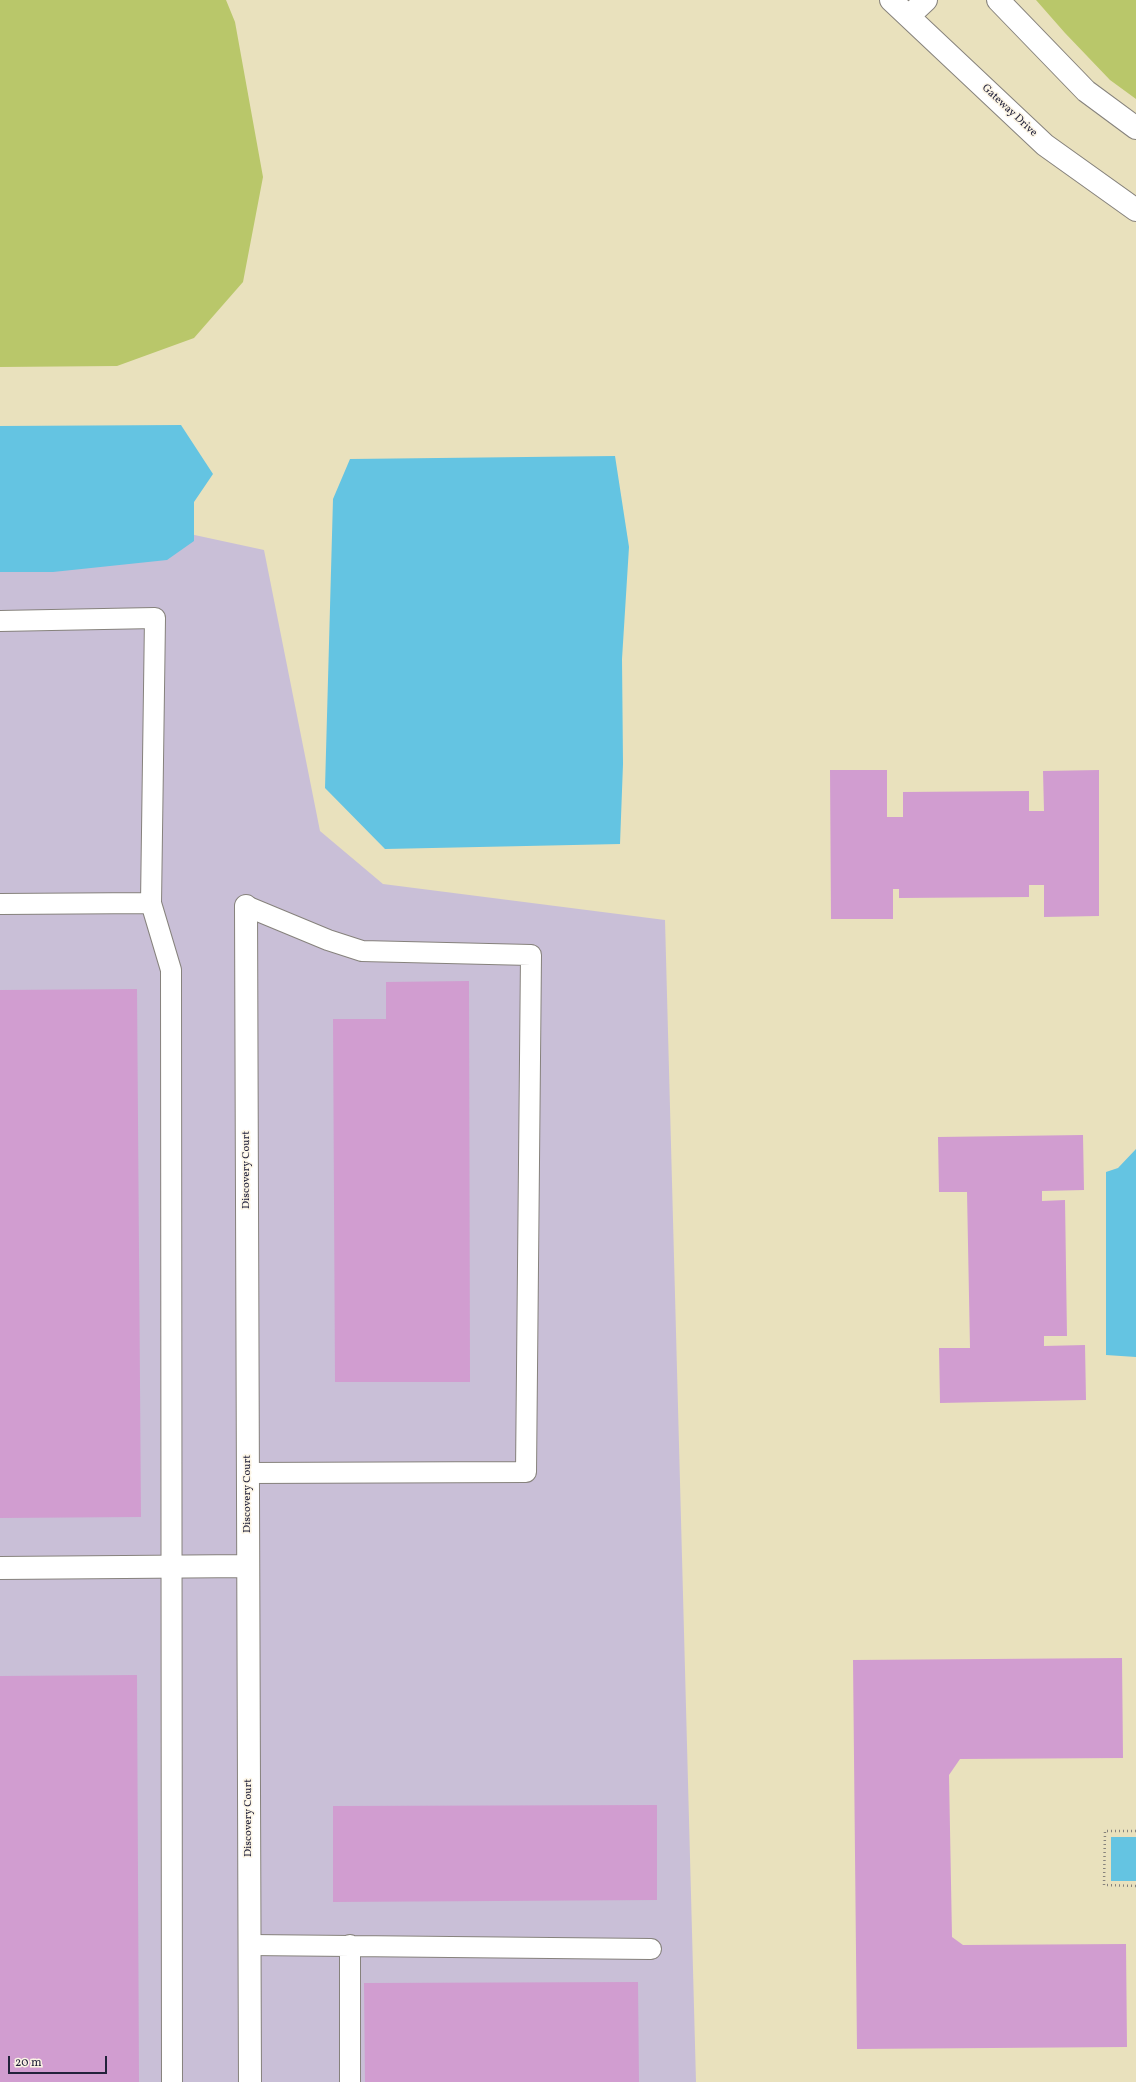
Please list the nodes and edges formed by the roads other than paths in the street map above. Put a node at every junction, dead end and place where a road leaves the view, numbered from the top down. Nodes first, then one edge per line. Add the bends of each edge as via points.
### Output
1 (891, 0) edge
2 (926, 0) edge
3 (998, 0) edge
4 (909, 16) junction
5 (1136, 128) edge
6 (1136, 210) edge
7 (0, 621) edge
8 (151, 903) junction
9 (0, 904) edge
10 (246, 906) joint
11 (248, 1473) junction
12 (248, 1566) junction
13 (170, 1567) junction
14 (0, 1568) edge
15 (250, 1945) junction
16 (350, 1945) junction
17 (651, 1949) dead end
18 (172, 2082) edge
19 (250, 2082) edge
20 (350, 2082) edge

1 - 4 street, Gateway Drive
2 - 4 street
3 - 5 street via 1086,91
4 - 6 street, Gateway Drive via 1045,145
7 - 8 lane via 155,618
8 - 9 lane
8 - 13 lane via 171,970
10 - 11 street, Discovery Court
10 - 11 lane via 328,940 362,951 531,955 526,1472
11 - 12 street, Discovery Court
12 - 13 street
12 - 15 street, Discovery Court
13 - 14 street
13 - 18 lane
15 - 16 lane
15 - 19 street, Discovery Court
16 - 17 lane
16 - 20 lane

